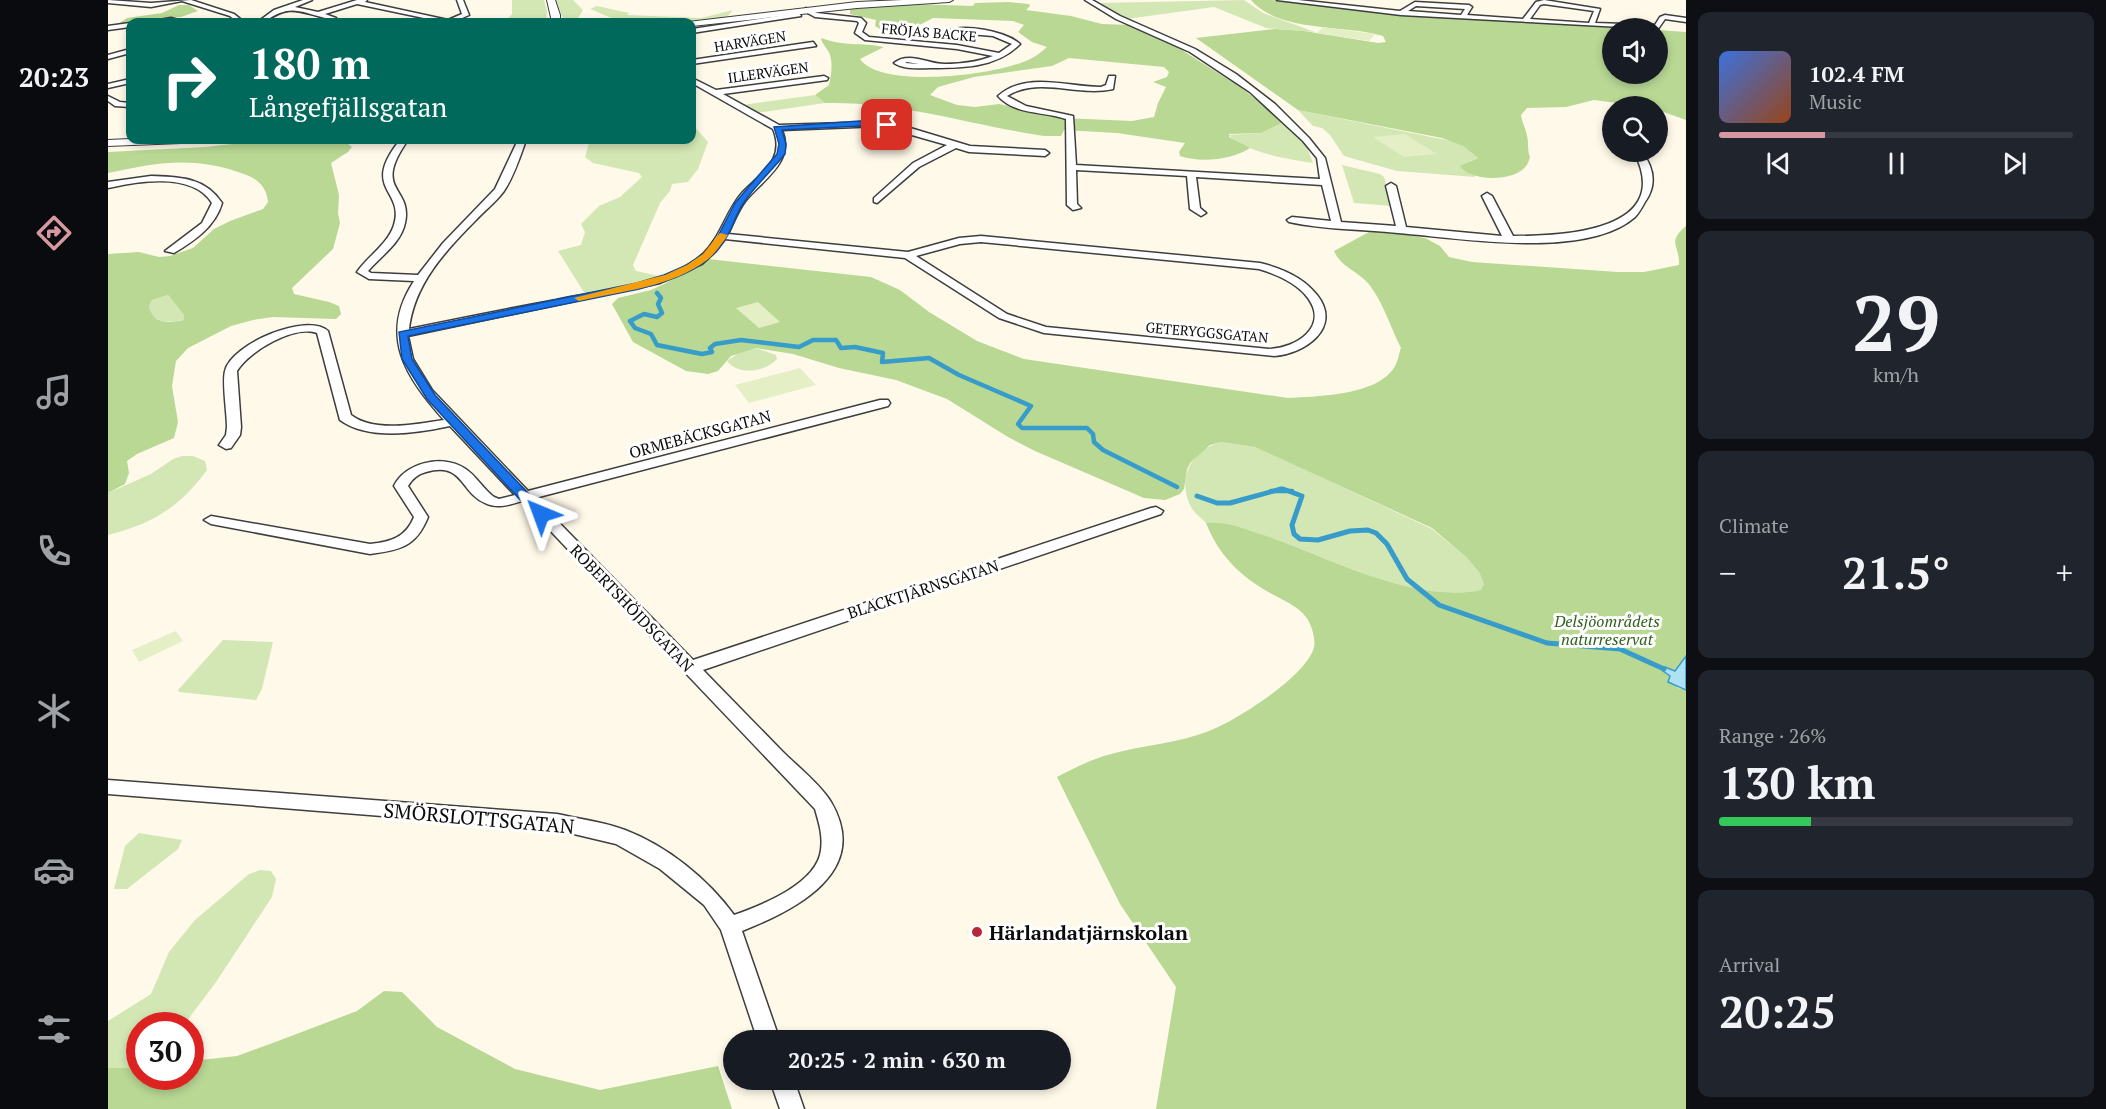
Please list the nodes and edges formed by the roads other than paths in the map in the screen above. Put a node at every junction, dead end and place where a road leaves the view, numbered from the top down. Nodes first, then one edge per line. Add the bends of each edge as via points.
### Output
1 (178, 0) edge
2 (184, 0) edge
3 (309, 0) edge
4 (460, 0) edge
5 (551, 0) edge
6 (949, 0) edge
7 (1088, 0) edge
8 (1282, 0) edge
9 (1350, 0) edge
10 (108, 1) edge
11 (360, 1) edge
12 (287, 7) junction
13 (1342, 8) junction
14 (802, 13) junction
15 (319, 14) junction
16 (1401, 14) junction
17 (1463, 17) junction
18 (236, 18) edge
19 (266, 18) edge
20 (333, 18) edge
21 (432, 18) edge
22 (459, 18) edge
23 (556, 18) edge
24 (1668, 18) edge
25 (1686, 20) edge
26 (1525, 21) junction
27 (696, 23) edge
28 (1591, 25) junction
29 (1602, 25) edge
30 (126, 26) edge
31 (108, 28) edge
32 (696, 30) edge
33 (949, 32) dead end
34 (813, 44) dead end
35 (126, 52) edge
36 (1001, 55) junction
37 (108, 57) edge
38 (696, 61) edge
39 (940, 66) dead end
40 (824, 78) dead end
41 (1112, 78) dead end
42 (126, 82) edge
43 (696, 82) edge
44 (108, 86) edge
45 (715, 93) junction
46 (108, 98) edge
47 (126, 105) edge
48 (777, 128) junction
49 (126, 142) edge
50 (108, 143) edge
51 (401, 144) edge
52 (520, 144) edge
53 (954, 145) junction
54 (1045, 153) dead end
55 (1644, 162) edge
56 (1072, 167) junction
57 (1191, 175) junction
58 (1326, 182) junction
59 (108, 186) edge
60 (1391, 186) dead end
61 (1487, 196) dead end
62 (877, 200) dead end
63 (1076, 208) dead end
64 (1201, 213) dead end
65 (1292, 220) dead end
66 (1336, 225) junction
67 (1402, 230) junction
68 (723, 236) junction
69 (1509, 239) junction
70 (170, 250) dead end
71 (908, 255) junction
72 (418, 278) junction
73 (403, 334) junction
74 (884, 403) dead end
75 (453, 422) junction
76 (226, 445) dead end
77 (525, 497) junction
78 (1156, 511) dead end
79 (211, 520) dead end
80 (689, 668) junction
81 (108, 787) edge
82 (730, 926) junction
83 (765, 1030) edge
84 (785, 1090) edge
85 (792, 1109) edge

1 - 10 street via 151,5
2 - 18 street
3 - 12 street
4 - 22 street via 466,15
5 - 23 street
6 - 14 street
7 - 58 street via 1186,48 1266,100 1293,122 1316,151
8 - 13 street
9 - 13 street
11 - 15 street
11 - 21 street
12 - 15 street
12 - 19 street
13 - 16 street
14 - 27 street
14 - 32 street
14 - 36 street, FRÖJAS BACKE via 859,19 863,23 858,33 875,41 930,44
15 - 20 street
16 - 17 street
16 - 17 street via 1415,3 1469,8
17 - 26 street
24 - 25 street
26 - 28 street
26 - 28 street via 1542,2 1598,10
28 - 29 street
30 - 31 street
33 - 36 street, FRÖJAS BACKE via 979,32 1014,41 1016,44
34 - 38 street, HARVÄGEN
35 - 37 street
36 - 39 street, FRÖJAS BACKE
40 - 45 street, ILLERVÄGEN
41 - 56 street via 1110,87 1101,89 1035,84 1002,96 1023,107 1070,118
42 - 44 street
43 - 45 street
45 - 48 street
46 - 47 street
48 - 53 street via 887,125
48 - 68 street via 783,144 781,154 738,205
49 - 50 street
51 - 72 street via 387,174 400,212 400,224 362,272 369,276
52 - 72 street, ROBERTSHÖJDSGATAN via 499,191
53 - 54 street via 992,152
53 - 62 street via 916,165
55 - 69 street via 1648,188 1644,199 1625,218 1602,230 1571,238
56 - 57 street
56 - 63 street via 1072,205
57 - 58 street
57 - 64 street via 1195,209
58 - 66 street
59 - 70 street via 138,179 164,179 192,184 212,194 217,203 214,212 192,236
60 - 67 street
61 - 69 street
65 - 66 street
66 - 67 street
67 - 69 street
68 - 71 street, GETERYGGSGATAN
68 - 73 street via 690,267 653,282
71 - 71 street, GETERYGGSGATAN via 1003,316 1044,330 1261,353 1292,350 1308,339 1318,325 1317,305 1311,294 1287,275 1260,266 981,239
72 - 73 street, ROBERTSHÖJDSGATAN
73 - 75 street, ROBERTSHÖJDSGATAN via 412,369
74 - 77 street, ORMEBÄCKSGATAN
75 - 76 street via 407,429 352,423 345,417 322,331 303,327 279,335 243,355 232,366 234,427
75 - 77 street, ROBERTSHÖJDSGATAN
77 - 79 street, ORMEBÄCKSGATAN via 494,503 458,469 444,465 425,468 405,478 401,486 420,517 418,526 402,541 370,549
77 - 80 street, ROBERTSHÖJDSGATAN
78 - 80 street, BLACKTJÄRNSGATAN
80 - 82 street, ROBERTSHÖJDSGATAN via 823,805 833,832 826,866 806,891 766,913
81 - 82 street, SMÖRSLOTTSGATAN via 557,822 592,829 621,837 667,863 711,899
82 - 83 street, SMÖRSLOTTSGATAN
84 - 85 street

